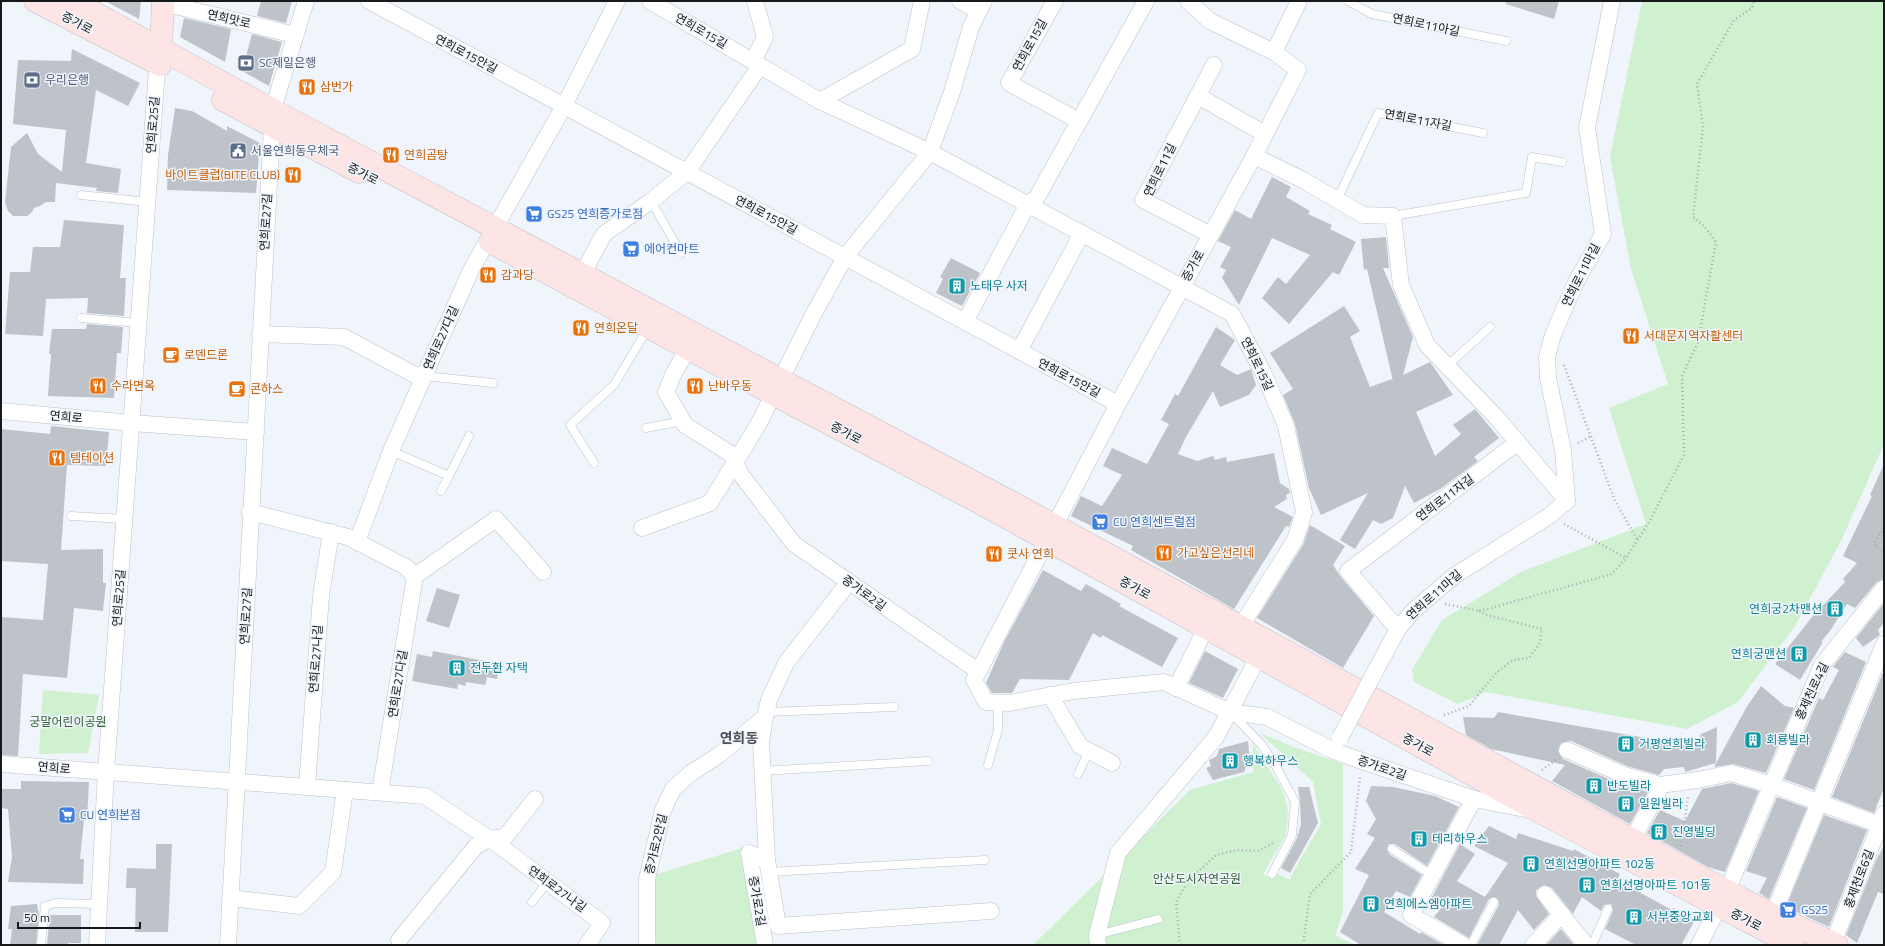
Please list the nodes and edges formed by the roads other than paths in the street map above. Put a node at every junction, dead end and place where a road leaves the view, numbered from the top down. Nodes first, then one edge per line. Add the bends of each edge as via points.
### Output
1 (35, 1) edge
2 (73, 1) edge
3 (306, 1) edge
4 (369, 1) edge
5 (617, 1) edge
6 (650, 1) edge
7 (755, 1) edge
8 (922, 1) edge
9 (960, 1) edge
10 (1055, 1) edge
11 (1146, 1) edge
12 (1188, 1) edge
13 (1299, 1) edge
14 (1348, 1) edge
15 (1612, 1) edge
16 (163, 2) edge
17 (981, 6) edge
18 (295, 35) junction
19 (1506, 41) dead end
20 (1274, 52) junction
21 (160, 56) junction
22 (756, 64) junction
23 (1214, 65) dead end
24 (1198, 96) junction
25 (820, 101) junction
26 (564, 106) junction
27 (272, 118) junction
28 (1079, 121) junction
29 (1483, 133) dead end
30 (1265, 134) junction
31 (930, 152) junction
32 (1254, 156) junction
33 (1562, 162) dead end
34 (687, 172) junction
35 (81, 195) dead end
36 (1337, 200) junction
37 (652, 201) junction
38 (148, 202) junction
39 (1028, 204) junction
40 (1393, 216) junction
41 (1082, 233) junction
42 (491, 234) junction
43 (1211, 235) junction
44 (681, 253) dead end
45 (845, 257) junction
46 (583, 273) junction
47 (1182, 286) junction
48 (81, 318) dead end
49 (965, 322) junction
50 (139, 323) junction
51 (648, 327) junction
52 (1490, 327) dead end
53 (260, 334) junction
54 (688, 348) junction
55 (1019, 351) junction
56 (1447, 366) junction
57 (424, 376) junction
58 (493, 383) dead end
59 (776, 387) junction
60 (1118, 404) junction
61 (1, 411) edge
62 (683, 421) junction
63 (132, 423) junction
64 (646, 428) dead end
65 (256, 432) junction
66 (469, 436) dead end
67 (1518, 442) junction
68 (391, 451) junction
69 (736, 462) junction
70 (594, 463) dead end
71 (448, 476) junction
72 (441, 491) dead end
73 (1567, 501) junction
74 (250, 512) junction
75 (71, 516) dead end
76 (124, 519) junction
77 (642, 528) dead end
78 (331, 532) junction
79 (1050, 532) junction
80 (357, 542) junction
81 (543, 572) dead end
82 (415, 576) junction
83 (849, 582) junction
84 (1884, 588) edge
85 (1878, 607) edge
86 (1241, 626) junction
87 (1398, 629) junction
88 (1200, 640) dead end
89 (1884, 644) edge
90 (1252, 669) dead end
91 (978, 671) junction
92 (1176, 688) junction
93 (1050, 695) junction
94 (998, 702) junction
95 (894, 707) dead end
96 (1230, 712) junction
97 (766, 715) junction
98 (1337, 744) junction
99 (1567, 750) road end
100 (1089, 751) junction
101 (928, 761) dead end
102 (1112, 763) dead end
103 (1, 764) edge
104 (988, 765) dead end
105 (762, 770) junction
106 (106, 772) junction
107 (1078, 774) dead end
108 (236, 782) junction
109 (1660, 785) junction
110 (1772, 785) junction
111 (307, 786) junction
112 (346, 790) junction
113 (380, 792) junction
114 (535, 799) dead end
115 (1474, 799) junction
116 (1820, 802) junction
117 (1540, 813) junction
118 (1882, 820) edge
119 (488, 839) junction
120 (1632, 840) junction
121 (1392, 849) dead end
122 (985, 860) dead end
123 (768, 866) junction
124 (1272, 874) dead end
125 (1433, 876) junction
126 (547, 883) junction
127 (1545, 894) dead end
128 (230, 898) junction
129 (1723, 899) junction
130 (532, 902) dead end
131 (1494, 902) dead end
132 (99, 904) junction
133 (1608, 909) dead end
134 (991, 911) dead end
135 (1562, 914) junction
136 (1773, 915) junction
137 (1158, 919) dead end
138 (399, 940) dead end
139 (1098, 940) edge
140 (1835, 944) edge
141 (41, 945) edge
142 (97, 945) edge
143 (228, 945) edge
144 (587, 945) edge
145 (647, 945) edge
146 (765, 945) edge
147 (1463, 945) edge
148 (1471, 945) edge
149 (1533, 945) edge
150 (1586, 945) edge
151 (1592, 945) edge
152 (1699, 945) edge
153 (1793, 945) edge

1 - 21 main road, 증가로
2 - 21 main road, 증가로
3 - 18 street
4 - 26 street, 연희로15안길
5 - 26 street
6 - 22 street, 연희로15길
7 - 22 street via 765,38
8 - 25 street via 912,49
9 - 17 street
10 - 28 street, 연희로15길 via 1009,83
11 - 28 street
12 - 20 street via 1210,20
13 - 20 street
14 - 19 lane, 연희로11아길 via 1372,14
15 - 73 street, 연희로11마길 via 1586,128 1603,234 1575,284 1553,335 1547,356 1548,378 1563,450
16 - 18 street, 연희맛로
16 - 21 main road, 연희맛로
17 - 31 street via 971,27 952,92
18 - 27 street
20 - 30 street, 증가로 via 1298,70
21 - 27 main road, 증가로
21 - 38 street, 연희로25길
22 - 25 street, 연희로15길
22 - 34 street
23 - 24 street, 연희로11길
24 - 30 street
24 - 43 street, 연희로11길 via 1143,200
25 - 31 street, 연희로15길
26 - 34 street, 연희로15안길
26 - 42 street
27 - 42 main road, 증가로
27 - 53 street, 연희로27길
28 - 39 street via 1037,197
29 - 36 lane, 연희로11자길 via 1378,112
30 - 32 street, 증가로
31 - 39 street, 연희로15길
31 - 45 street
32 - 36 street
32 - 43 street, 증가로
33 - 40 lane via 1532,157 1526,193
34 - 37 street
34 - 45 street, 연희로15안길
35 - 38 lane
36 - 40 street via 1363,215
37 - 44 lane
37 - 46 street via 604,234
38 - 50 street, 연희로25길
39 - 41 street, 연희로15길
39 - 49 street
40 - 56 street via 1401,285 1427,345
41 - 47 street, 연희로15길
41 - 55 street
42 - 46 main road, 증가로
42 - 51 main road, 증가로
42 - 57 street, 연희로27다길 via 471,270
43 - 47 street, 증가로
45 - 49 street, 연희로15안길
45 - 59 street
46 - 59 main road, 증가로
47 - 60 street, 증가로
47 - 86 street, 연희로15길 via 1232,314 1263,372 1286,426 1304,512 1296,540
48 - 50 lane
49 - 55 street, 연희로15안길
50 - 63 street, 연희로25길
51 - 54 main road, 증가로
51 - 70 lane via 614,386 570,425
52 - 56 lane
53 - 57 street via 344,337 415,375
53 - 65 street, 연희로27길
54 - 59 main road, 증가로
54 - 62 street via 666,392
55 - 60 street, 연희로15안길
56 - 67 street
57 - 58 lane
57 - 68 street, 연희로27다길
59 - 69 street
59 - 79 main road, 증가로
60 - 79 street, 증가로
61 - 63 street, 연희로
62 - 64 lane
62 - 69 street via 685,425 731,454
63 - 65 street
63 - 76 street, 연희로25길
65 - 74 street, 연희로27길
66 - 71 lane
67 - 73 street
67 - 87 street, 연희로11자길 via 1348,571
68 - 71 lane
68 - 80 street, 연희로27다길
69 - 77 street via 710,503
69 - 83 street, 증가로2길 via 742,476 794,544
71 - 72 lane
73 - 87 street, 연희로11마길 via 1549,516 1454,576 1413,611
74 - 78 street
74 - 108 street, 연희로27길 via 242,706
75 - 76 lane
76 - 106 street, 연희로25길
78 - 80 street
78 - 111 street, 연희로27나길 via 321,596
79 - 86 main road, 증가로
79 - 91 street, 증가로
79 - 117 main road, 증가로
80 - 82 street via 406,567
81 - 82 street via 496,519
82 - 113 street, 연희로27다길
83 - 91 street, 증가로2길
83 - 97 street via 786,663 769,700
84 - 85 street, 홍제천로4길
85 - 110 street, 홍제천로4길 via 1822,665
86 - 120 main road, 증가로
87 - 98 street, 연희로11마길, bridge
88 - 92 street
89 - 116 street
90 - 96 street
91 - 94 street, 증가로2길 via 974,680 986,702
92 - 93 street, 증가로2길 via 1164,682
92 - 96 street, 증가로2길
93 - 94 street, 증가로2길 via 1009,703
93 - 100 street via 1080,746
94 - 104 lane via 998,730
95 - 97 lane
96 - 98 street, 증가로2길 via 1266,717
96 - 124 lane via 1262,745 1295,802 1292,835
96 - 139 street via 1216,737 1118,853
97 - 105 street via 761,742
97 - 145 street, 증가로2안길 via 719,756 691,773 673,789 663,810 647,879
98 - 115 street, 증가로2길 via 1362,761
99 - 109 street via 1624,775
100 - 102 street
100 - 107 lane
101 - 105 lane
103 - 106 street, 연희로
105 - 123 street
106 - 108 street
106 - 132 street, 연희로25길
108 - 111 street, 연희로27나길
108 - 128 street, 연희로27길
109 - 110 street via 1731,773
109 - 120 street
110 - 116 street
110 - 129 street, 홍제천로4길
111 - 112 street, 연희로27나길
112 - 113 street, 연희로27나길
112 - 128 street via 333,872 299,906
113 - 119 street, 연희로27나길 via 425,796
114 - 119 street via 505,837
115 - 117 street, 증가로2길
115 - 125 street
116 - 118 street
116 - 136 street
117 - 129 main road, 증가로
118 - 140 street, 홍제천로6길
119 - 126 street, 연희로27나길
119 - 138 street via 476,846
120 - 129 main road, 증가로 via 1678,864
121 - 125 lane
122 - 123 lane
123 - 134 street via 778,926
123 - 146 street, 증가로2길 via 749,853
125 - 147 street via 1411,915
126 - 130 lane
126 - 144 street, 연희로27나길 via 602,922
127 - 135 street
128 - 143 street, 연희로27길
129 - 136 main road, 증가로
129 - 152 street, 홍제천로4길
129 - 153 main road, 증가로
131 - 148 lane
132 - 141 lane via 56,903 45,906
132 - 142 street, 연희로25길
133 - 151 lane
135 - 149 street
135 - 150 street
136 - 140 main road, 증가로
137 - 139 lane

